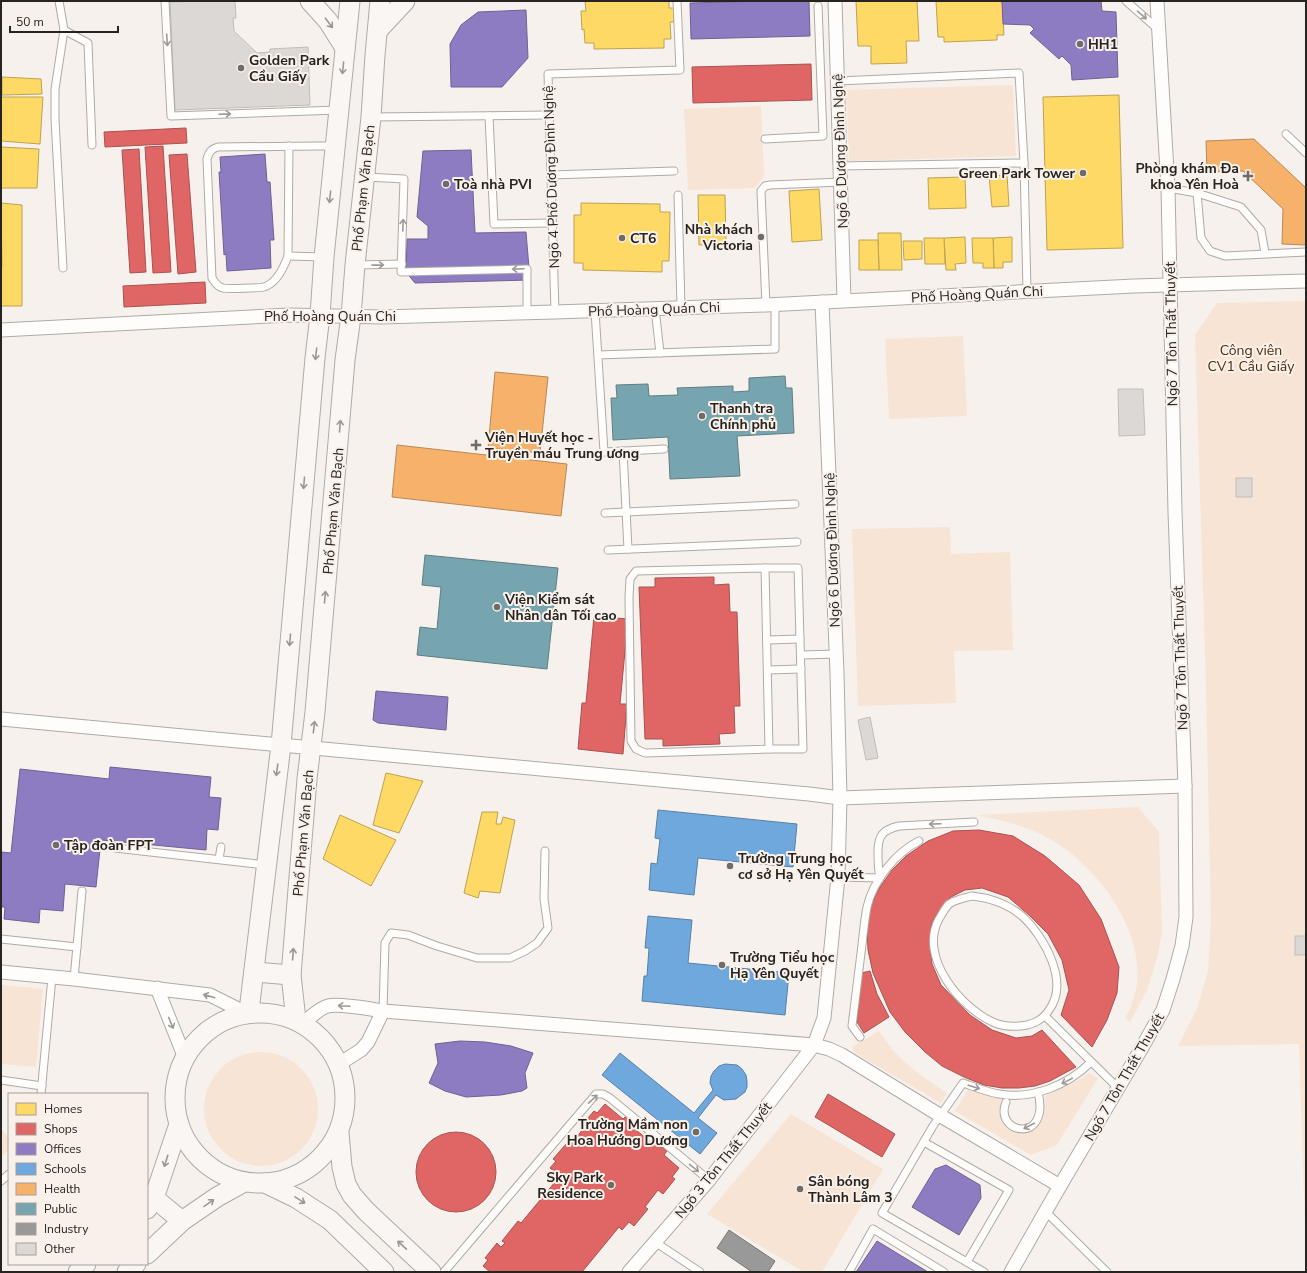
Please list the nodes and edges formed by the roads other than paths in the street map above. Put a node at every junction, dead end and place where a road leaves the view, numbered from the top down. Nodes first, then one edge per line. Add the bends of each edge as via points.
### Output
1 (59, 1) edge
2 (165, 1) edge
3 (310, 1) edge
4 (350, 1) edge
5 (380, 1) edge
6 (405, 1) edge
7 (677, 1) edge
8 (835, 1) edge
9 (1126, 1) edge
10 (1157, 1) edge
11 (818, 6) dead end
12 (64, 30) junction
13 (1159, 30) junction
14 (377, 37) junction
15 (345, 44) junction
16 (838, 81) junction
17 (339, 110) junction
18 (550, 115) junction
19 (489, 116) junction
20 (371, 117) junction
21 (1286, 134) dead end
22 (765, 139) dead end
23 (92, 145) dead end
24 (289, 146) junction
25 (335, 146) junction
26 (1306, 153) edge
27 (1024, 163) junction
28 (840, 166) junction
29 (674, 171) dead end
30 (551, 175) junction
31 (364, 177) junction
32 (841, 182) junction
33 (1168, 188) junction
34 (1198, 193) junction
35 (678, 195) dead end
36 (552, 223) junction
37 (1306, 252) edge
38 (1265, 254) junction
39 (288, 256) junction
40 (324, 257) junction
41 (402, 264) junction
42 (355, 265) junction
43 (63, 268) dead end
44 (1306, 281) edge
45 (1170, 286) junction
46 (1027, 291) junction
47 (844, 300) junction
48 (822, 302) junction
49 (770, 305) junction
50 (681, 307) junction
51 (655, 308) junction
52 (595, 311) junction
53 (554, 312) junction
54 (527, 313) junction
55 (320, 315) junction
56 (351, 316) junction
57 (1, 330) edge
58 (660, 353) junction
59 (598, 356) junction
60 (664, 449) dead end
61 (623, 451) junction
62 (795, 504) dead end
63 (626, 512) junction
64 (605, 513) dead end
65 (797, 542) dead end
66 (628, 549) junction
67 (608, 550) dead end
68 (765, 568) junction
69 (800, 639) junction
70 (767, 640) junction
71 (837, 654) junction
72 (801, 655) junction
73 (801, 669) junction
74 (768, 670) junction
75 (1, 719) edge
76 (281, 745) junction
77 (311, 748) junction
78 (769, 749) junction
79 (1185, 786) junction
80 (840, 798) junction
81 (974, 822) dead end
82 (919, 841) dead end
83 (221, 847) dead end
84 (116, 848) dead end
85 (545, 851) dead end
86 (219, 859) junction
87 (266, 864) junction
88 (838, 878) junction
89 (880, 878) junction
90 (82, 891) dead end
91 (1, 939) edge
92 (77, 946) junction
93 (1, 972) edge
94 (255, 972) junction
95 (291, 975) junction
96 (52, 977) junction
97 (74, 979) junction
98 (157, 988) junction
99 (247, 1011) junction
100 (383, 1011) junction
101 (1045, 1016) junction
102 (299, 1022) junction
103 (860, 1036) dead end
104 (814, 1045) junction
105 (185, 1058) junction
106 (1091, 1062) junction
107 (339, 1064) junction
108 (1, 1080) edge
109 (42, 1086) junction
110 (1118, 1088) junction
111 (1038, 1092) junction
112 (41, 1093) edge
113 (1006, 1102) dead end
114 (944, 1111) junction
115 (179, 1124) junction
116 (339, 1133) junction
117 (924, 1142) junction
118 (709, 1180) junction
119 (244, 1182) junction
120 (266, 1183) junction
121 (1060, 1186) junction
122 (151, 1204) edge
123 (1045, 1212) junction
124 (182, 1221) junction
125 (655, 1242) junction
126 (148, 1253) edge
127 (967, 1262) junction
128 (135, 1265) edge
129 (127, 1272) edge
130 (384, 1272) edge
131 (431, 1272) edge
132 (444, 1272) edge
133 (630, 1272) edge
134 (700, 1272) edge
135 (849, 1272) edge
136 (944, 1272) edge
137 (984, 1272) edge
138 (1011, 1272) edge
139 (1107, 1272) edge

1 - 12 lane
2 -> 17 lane via 171,116
3 -> 15 main road
4 - 15 main road
5 - 14 main road, Phố Phạm Văn Bạch
6 - 14 main road
7 - 18 lane, Ngõ 4 Phố Dương Đình Nghệ via 680,70 548,74
8 - 16 street, Ngõ 6 Dương Đình Nghệ
9 -> 13 lane
10 - 13 street, Ngõ 7 Tôn Thất Thuyết
11 - 22 lane via 823,136
12 - 23 lane via 88,43
12 - 43 lane via 55,89
13 - 33 street, Ngõ 7 Tôn Thất Thuyết
14 - 15 main road
14 - 20 main road, Phố Phạm Văn Bạch
15 -> 17 main road
16 - 27 lane via 1019,73
16 - 28 street, Ngõ 6 Dương Đình Nghệ
17 - 25 main road
18 - 19 lane
18 - 30 lane, Ngõ 4 Phố Dương Đình Nghệ
19 - 20 lane
19 - 36 lane via 494,224
20 - 31 main road, Phố Phạm Văn Bạch
21 - 26 lane
24 - 25 lane
24 - 39 lane
24 - 39 lane via 218,147 209,152 207,159 212,278 216,284 222,288 264,287 275,280 284,269
25 -> 40 main road
27 - 28 lane
27 - 46 lane
28 - 32 street, Ngõ 6 Dương Đình Nghệ
29 - 30 lane
30 - 36 lane, Ngõ 4 Phố Dương Đình Nghệ
41 -> 31 lane via 404,179
31 - 42 main road, Phố Phạm Văn Bạch
32 - 47 street, Ngõ 6 Dương Đình Nghệ
32 - 49 lane via 770,185 761,191
33 - 34 lane
33 - 45 street, Ngõ 7 Tôn Thất Thuyết
34 - 38 lane via 1241,207 1262,230
34 - 38 lane via 1201,238 1210,251 1226,256
35 - 50 lane
36 - 53 lane, Ngõ 4 Phố Dương Đình Nghệ
37 - 38 lane
39 - 40 lane
40 - 55 main road
42 -> 41 lane
54 -> 41 lane via 527,269 401,272
42 - 56 main road, Phố Phạm Văn Bạch
44 - 45 street, Phố Hoàng Quán Chi
45 - 46 street, Phố Hoàng Quán Chi
45 - 79 street, Ngõ 7 Tôn Thất Thuyết
46 - 47 street, Phố Hoàng Quán Chi
47 - 48 street, Phố Hoàng Quán Chi
48 - 49 street, Phố Hoàng Quán Chi
48 - 71 street, Ngõ 6 Dương Đình Nghệ
49 - 50 street, Phố Hoàng Quán Chi
49 - 58 lane via 774,349
50 - 51 street, Phố Hoàng Quán Chi
51 - 52 street, Phố Hoàng Quán Chi
51 - 58 lane
52 - 53 street, Phố Hoàng Quán Chi
52 - 59 lane
53 - 54 street, Phố Hoàng Quán Chi
54 - 56 street, Phố Hoàng Quán Chi
55 - 56 street, Phố Hoàng Quán Chi
55 - 57 street, Phố Hoàng Quán Chi via 289,314
55 -> 76 main road
77 -> 56 main road, Phố Phạm Văn Bạch
58 - 59 lane
59 - 61 lane via 604,452
60 - 61 lane
61 - 63 lane
62 - 63 lane
63 - 64 lane
63 - 66 lane
65 - 66 lane
66 - 67 lane
68 - 69 lane via 798,568
68 - 70 lane
68 - 78 lane via 636,571 630,579 629,588 631,741 636,749 644,753
69 - 70 lane
69 - 72 lane
70 - 74 lane
71 - 72 lane
71 - 80 street, Ngõ 6 Dương Đình Nghệ
72 - 73 lane
73 - 74 lane
73 - 78 lane via 803,749
74 - 78 lane
75 - 76 street
76 - 77 street
76 -> 87 main road
77 - 80 street
95 -> 77 main road, Phố Phạm Văn Bạch via 306,779
79 - 80 street
79 - 110 street, Ngõ 7 Tôn Thất Thuyết via 1186,917 1182,946 1163,1010
80 - 88 street, Ngõ 6 Dương Đình Nghệ
81 -> 89 lane via 899,826 884,832 878,841
82 - 89 lane via 899,854
83 - 86 lane
84 - 86 lane
85 - 100 lane via 544,899 548,928 537,943 510,958 477,958 408,935 391,933 385,943
86 - 87 lane
87 - 94 main road
88 - 89 lane
88 - 104 street, Ngõ 3 Tôn Thất Thuyết via 824,1018
89 - 103 lane via 867,906 852,1026
90 - 92 lane
91 - 92 lane
92 - 97 lane
93 - 96 street
94 - 95 main road
94 - 99 main road
95 - 102 main road, Phố Phạm Văn Bạch
96 - 97 street
96 - 109 lane
97 - 98 street
99 -> 98 street via 210,995
98 -> 105 street
99 - 102 main road via 282,1015
99 - 105 main road via 208,1030 195,1041
100 -> 102 street via 329,1005
100 - 104 street
100 - 107 street via 368,1042 361,1050
101 - 101 lane via 1053,1006 1057,988 1048,950 1036,932 1021,916 1005,905 987,898 972,896 950,904 937,922 934,944 940,969 958,995 975,1012 1004,1026 1032,1024
101 - 106 lane
102 - 107 main road via 312,1029 326,1043
104 - 114 street via 842,1055
104 - 118 street, Ngõ 3 Tôn Thất Thuyết
105 - 115 main road via 175,1090
106 - 110 lane
106 -> 111 lane via 1072,1078
107 - 116 main road via 346,1096 345,1115
108 - 109 lane
109 - 112 lane
110 - 121 street, Ngõ 7 Tôn Thất Thuyết
111 -> 113 lane via 1039,1116 1035,1123 1027,1128 1016,1128 1008,1122 1004,1113
114 -> 111 lane via 963,1083 1015,1096
114 - 117 lane
114 - 121 street
115 - 119 main road via 187,1142 199,1157 215,1170
115 -> 122 main road
116 - 120 main road via 330,1149 317,1163 302,1173
131 -> 116 main road via 352,1195 346,1184 342,1166
117 - 127 lane via 882,1213
117 - 127 lane via 1009,1190
118 - 125 street, Ngõ 3 Tôn Thất Thuyết
132 -> 118 lane via 596,1094 610,1098
119 - 120 main road
124 -> 119 main road
120 -> 130 main road via 296,1198 330,1220
121 - 123 street, Ngõ 7 Tôn Thất Thuyết
122 - 124 main road
123 - 138 street, Ngõ 7 Tôn Thất Thuyết
123 - 139 lane
124 - 126 main road
125 - 133 street, Ngõ 3 Tôn Thất Thuyết
125 - 134 lane
127 - 137 lane
128 - 129 main road
135 - 136 lane via 873,1229

